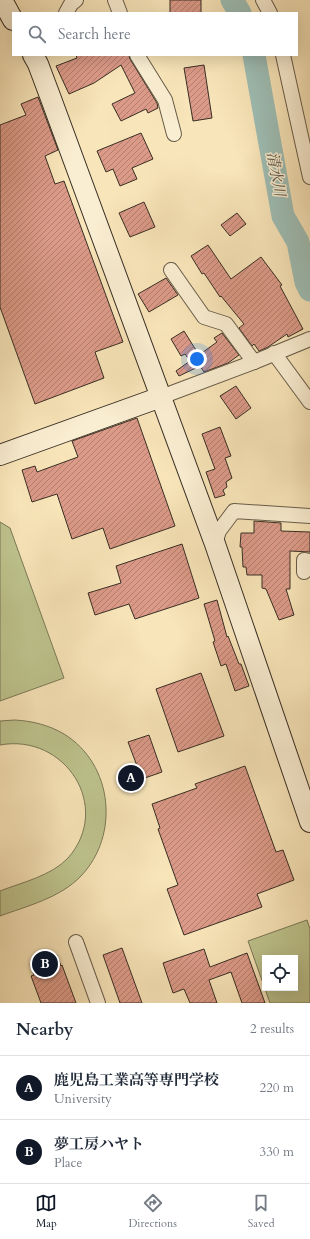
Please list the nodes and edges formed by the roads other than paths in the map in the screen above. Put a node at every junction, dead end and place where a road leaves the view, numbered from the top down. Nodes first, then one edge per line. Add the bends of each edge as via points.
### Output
1 (2, 0) edge
2 (76, 0) edge
3 (116, 0) edge
4 (264, 0) edge
5 (67, 12) edge
6 (120, 12) edge
7 (270, 12) edge
8 (12, 18) edge
9 (138, 56) edge
10 (283, 56) edge
11 (38, 58) edge
12 (174, 134) dead end
13 (310, 177) edge
14 (171, 270) dead end
15 (310, 339) edge
16 (274, 353) junction
17 (254, 362) junction
18 (161, 398) junction
19 (310, 402) edge
20 (0, 455) edge
21 (310, 516) edge
22 (215, 544) junction
23 (310, 822) edge
24 (76, 942) dead end
25 (98, 1003) edge

1 - 8 street
2 - 5 street
3 - 6 street
4 - 7 street
9 - 12 street via 165,100
10 - 13 street
11 - 18 street
14 - 17 street via 204,317 226,324
15 - 16 street
16 - 17 street
16 - 19 street
17 - 18 street
18 - 20 street
18 - 22 street
21 - 22 street via 234,511 219,531
22 - 23 street
24 - 25 street

